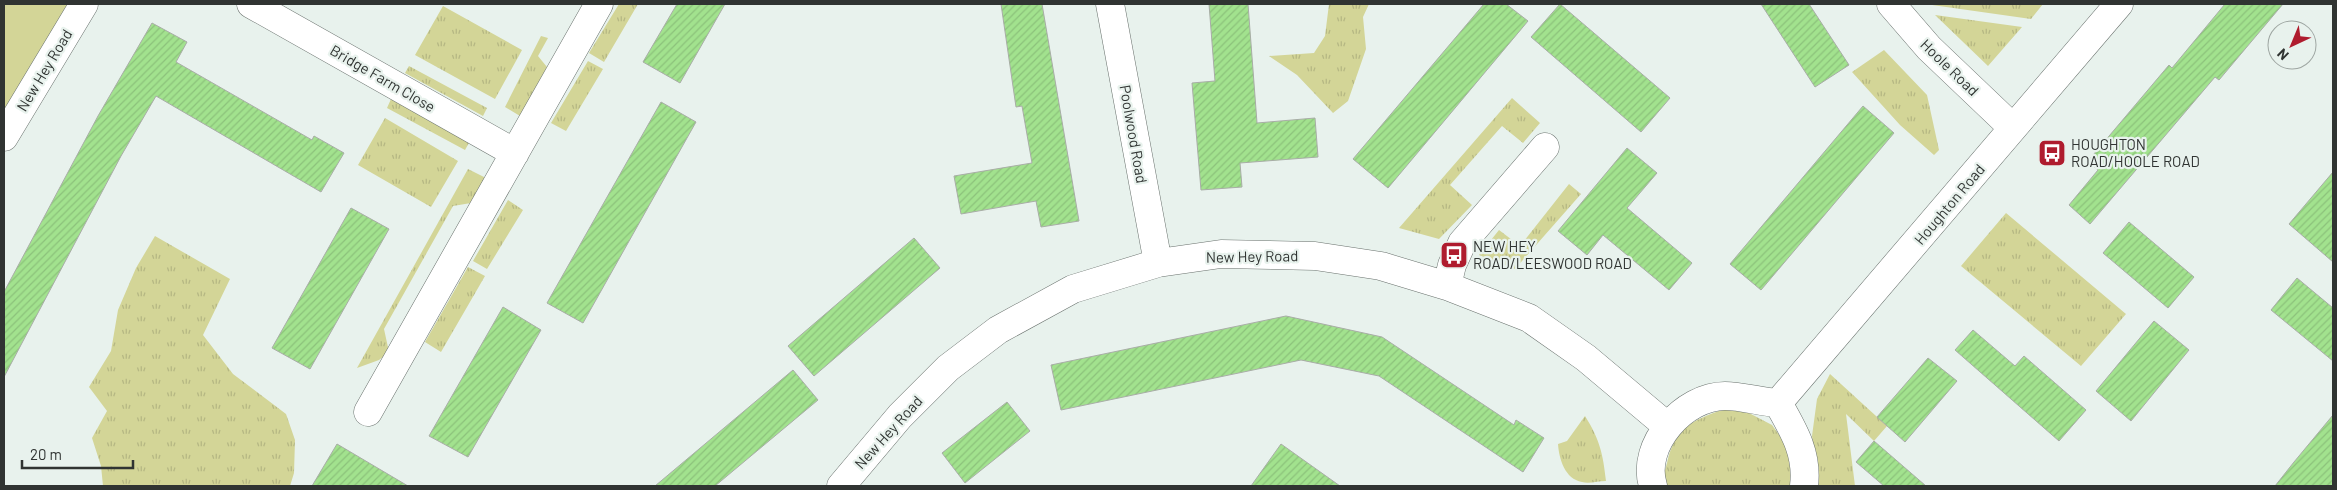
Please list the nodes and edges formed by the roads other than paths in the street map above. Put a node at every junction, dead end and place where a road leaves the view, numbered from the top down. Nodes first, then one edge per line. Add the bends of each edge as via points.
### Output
1 (84, 4) edge
2 (251, 4) edge
3 (599, 4) edge
4 (1110, 4) edge
5 (1891, 4) edge
6 (2119, 4) edge
7 (2013, 128) junction
8 (4, 137) edge
9 (1545, 147) dead end
10 (515, 153) junction
11 (1158, 263) junction
12 (1447, 286) junction
13 (1778, 403) junction
14 (368, 412) dead end
15 (1667, 426) junction
16 (841, 486) edge
17 (1653, 486) edge
18 (1804, 486) edge

1 - 8 street, New Hey Road
2 - 10 street, Bridge Farm Close
3 - 10 street
4 - 11 street, Poolwood Road
5 - 7 street, Hoole Road via 1929,48
6 - 7 street, Houghton Road
7 - 13 street, Houghton Road
9 - 12 street via 1462,243
10 - 14 street
11 - 12 street, New Hey Road via 1221,254 1315,256 1381,266
11 - 16 street, New Hey Road via 1072,289 998,330 948,368 900,416
12 - 15 street, New Hey Road via 1529,318 1586,358
13 - 15 street via 1724,396 1694,404
13 - 18 street via 1797,437 1806,469
15 - 17 street via 1653,453 1650,478

